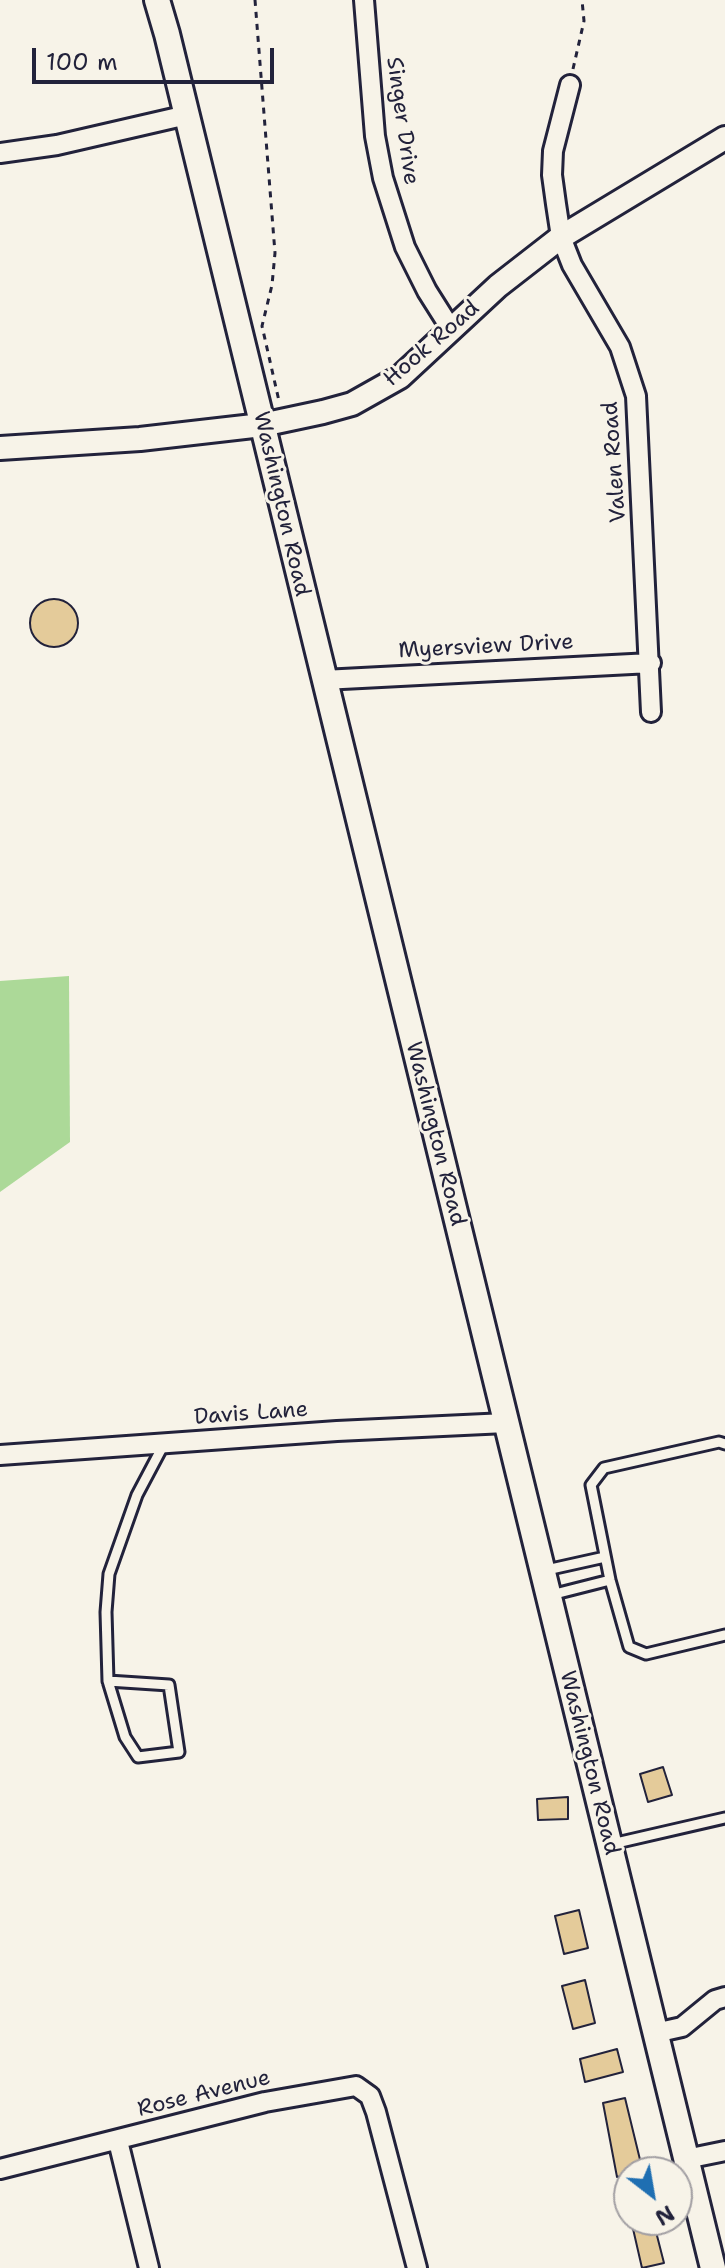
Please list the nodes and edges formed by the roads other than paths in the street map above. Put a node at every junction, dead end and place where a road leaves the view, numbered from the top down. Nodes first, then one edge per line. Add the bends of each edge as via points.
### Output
1 (157, 0) edge
2 (364, 0) edge
3 (570, 85) road end
4 (187, 115) junction
5 (725, 138) edge
6 (0, 153) edge
7 (561, 237) junction
8 (451, 329) junction
9 (273, 422) junction
10 (0, 448) edge
11 (651, 663) junction
12 (323, 680) junction
13 (651, 712) dead end
14 (506, 1423) junction
15 (164, 1444) junction
16 (725, 1444) edge
17 (0, 1455) edge
18 (605, 1557) junction
19 (542, 1571) junction
20 (610, 1580) junction
21 (548, 1596) junction
22 (725, 1635) edge
23 (108, 1681) junction
24 (725, 1818) edge
25 (609, 1845) junction
26 (725, 1997) edge
27 (655, 2033) junction
28 (118, 2141) junction
29 (725, 2151) edge
30 (685, 2156) edge
31 (693, 2158) edge
32 (0, 2169) edge
33 (693, 2187) edge
34 (149, 2268) edge
35 (417, 2268) edge
36 (713, 2268) edge

1 - 4 main road, Washington Road
2 - 8 street, Singer Drive via 383,178 405,247
3 - 7 street, Valen Road via 553,151
4 - 6 street
4 - 9 main road, Washington Road
5 - 7 street, Hook Road
7 - 8 street, Hook Road
7 - 11 street, Valen Road via 620,347 636,396
8 - 9 street, Hook Road via 400,377 368,396
9 - 10 street, Hook Road via 140,439
9 - 12 main road, Washington Road
11 - 12 street, Myersview Drive
11 - 13 street, Valen Road
12 - 14 main road, Washington Road
14 - 15 street, Davis Lane
14 - 19 main road, Washington Road
15 - 17 street, Davis Lane
15 - 23 lane via 137,1495 109,1574
16 - 18 lane via 604,1468 591,1485
18 - 19 lane
18 - 20 lane
19 - 21 main road, Washington Road
20 - 21 lane
20 - 22 lane via 629,1647 646,1654
21 - 25 main road, Washington Road
23 - 23 lane via 125,1737 138,1757 179,1752 169,1685
24 - 25 lane
25 - 27 main road, Washington Road
26 - 27 street via 682,2027
27 - 30 main road, Washington Road
28 - 32 street, Rose Avenue
28 - 34 street
28 - 35 street, Rose Avenue via 265,2102 356,2086 370,2096
29 - 31 street
33 - 36 main road, Washington Road

